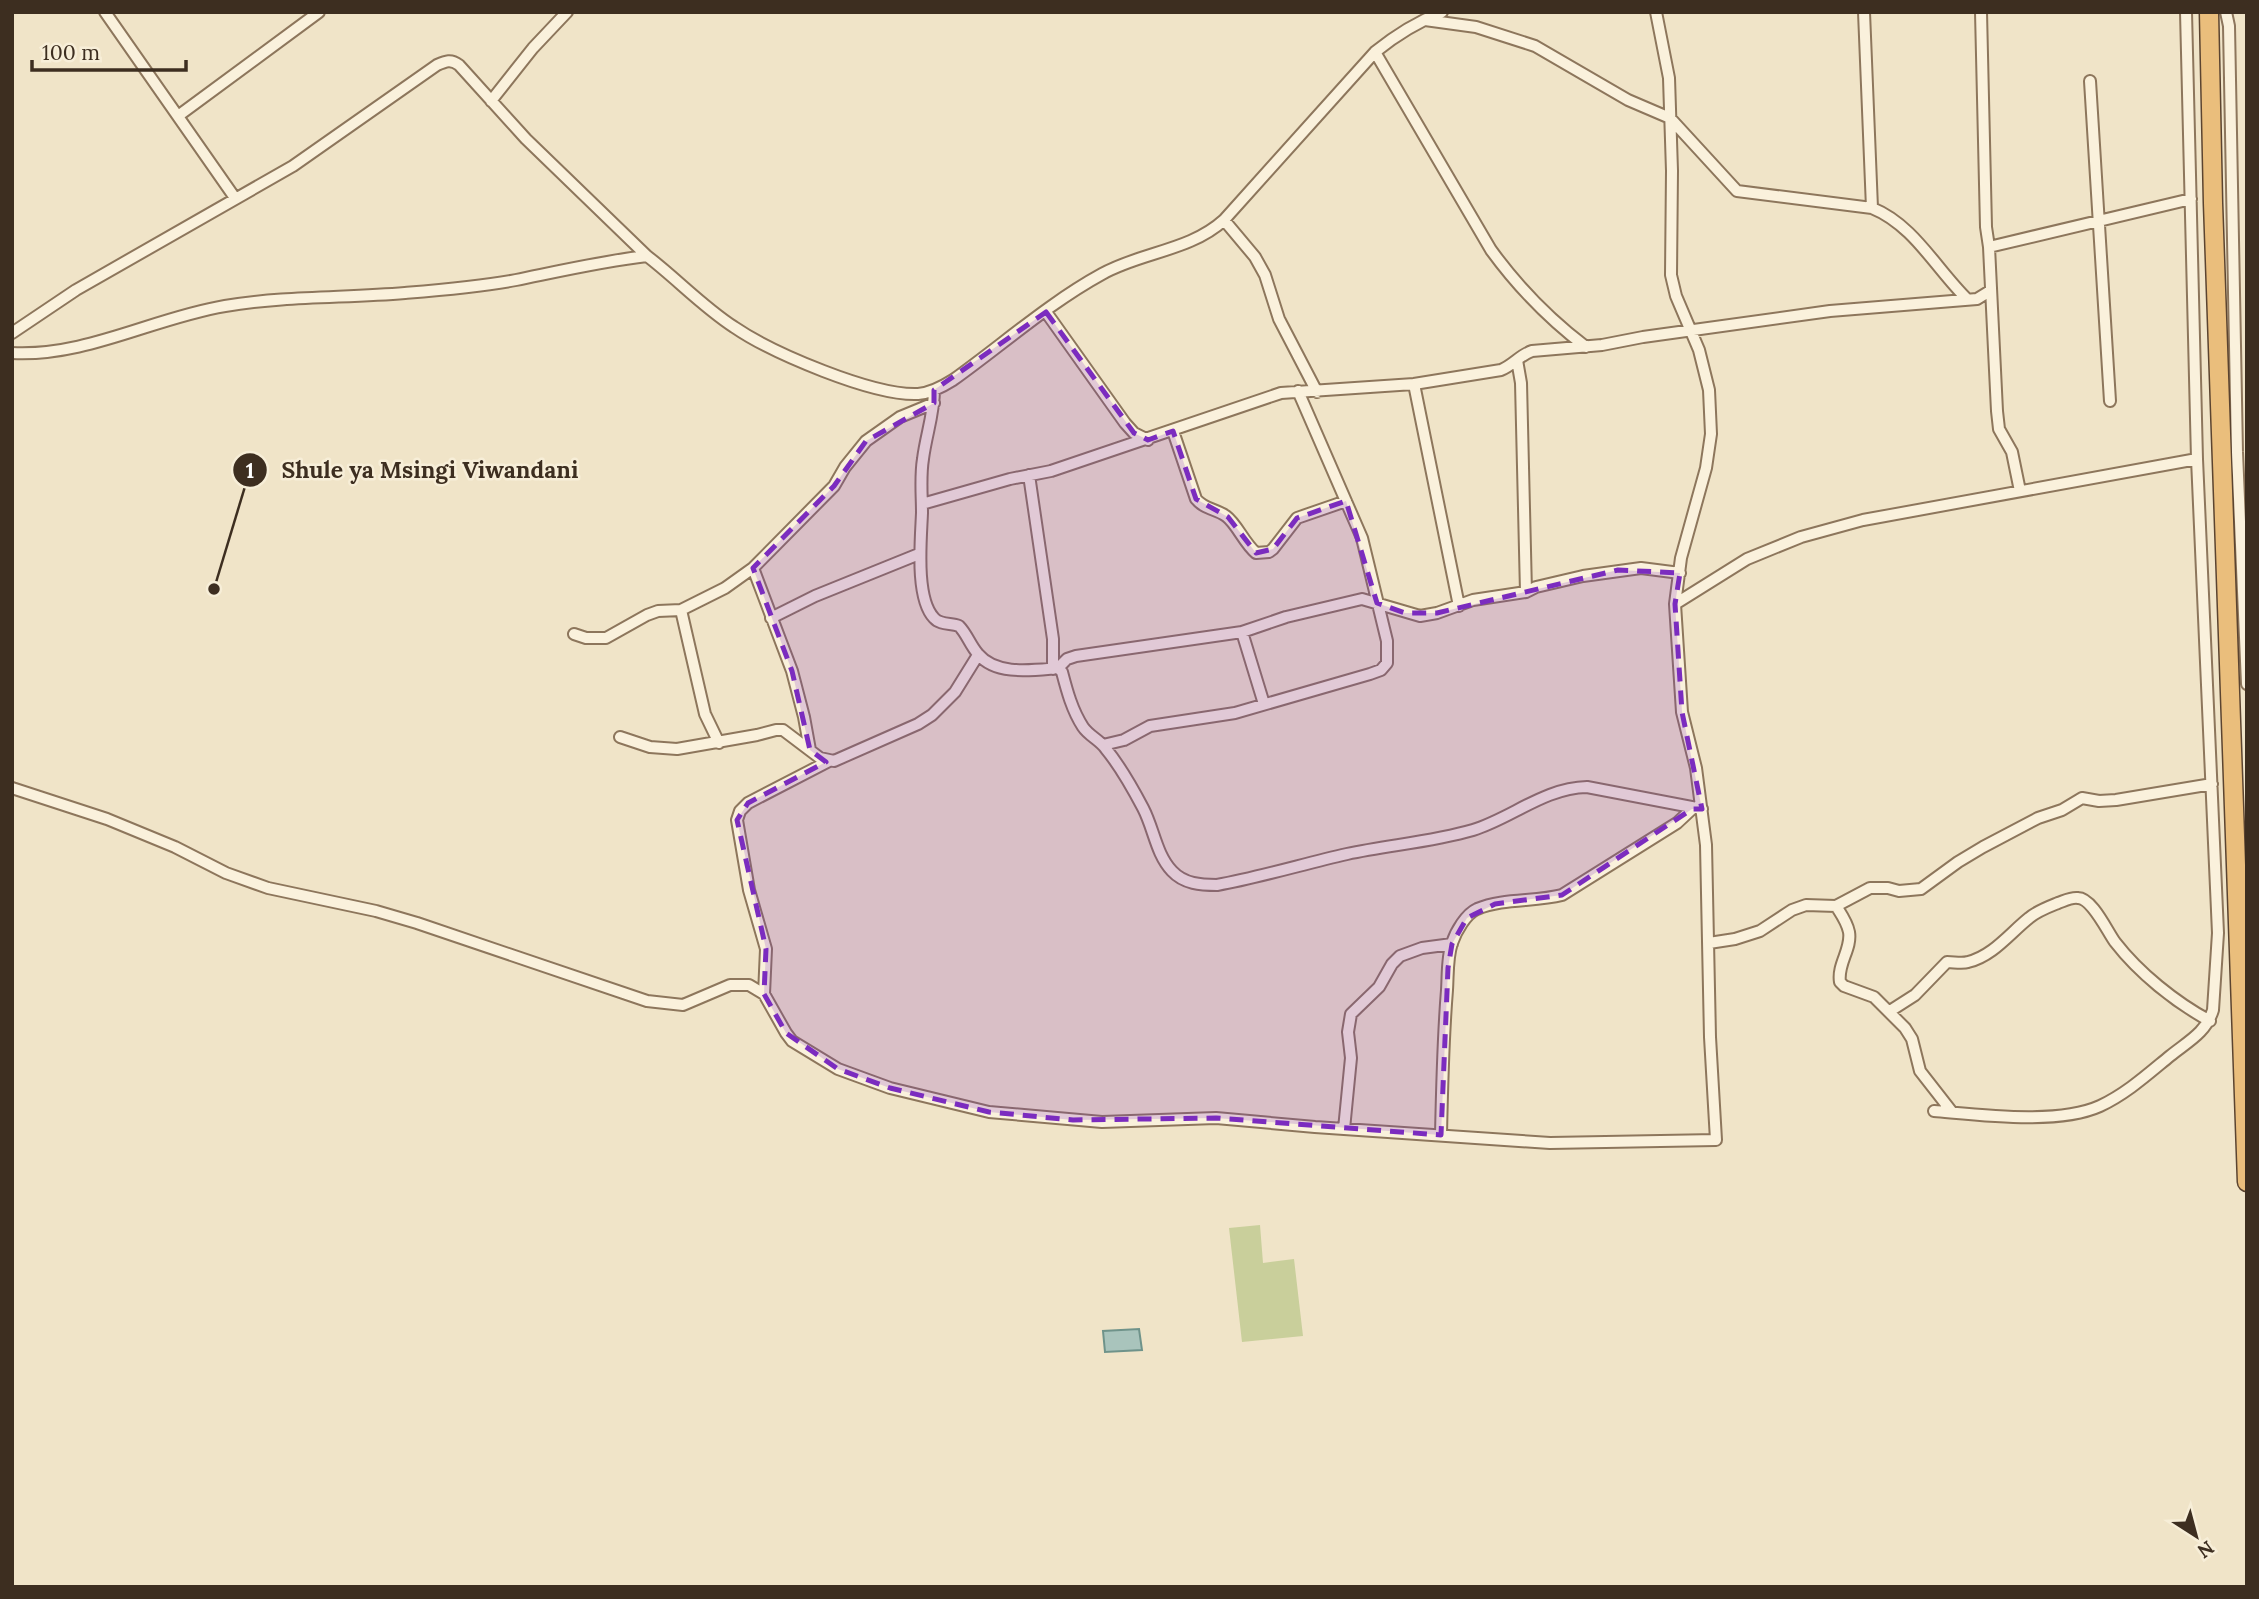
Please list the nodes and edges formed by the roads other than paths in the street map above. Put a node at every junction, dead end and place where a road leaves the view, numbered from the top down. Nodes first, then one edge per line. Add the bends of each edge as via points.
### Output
1 (105, 12) edge
2 (319, 12) edge
3 (567, 12) edge
4 (1442, 12) edge
5 (1656, 12) edge
6 (1864, 12) edge
7 (1981, 12) edge
8 (2186, 12) edge
9 (2208, 12) edge
10 (2226, 12) edge
11 (1422, 20) junction
12 (1375, 52) junction
13 (2090, 81) dead end
14 (491, 101) junction
15 (178, 116) junction
16 (1670, 118) junction
17 (235, 198) junction
18 (2191, 199) junction
19 (1872, 208) junction
20 (1224, 220) junction
21 (2098, 222) junction
22 (1989, 247) junction
23 (648, 256) junction
24 (1990, 291) junction
25 (1968, 300) junction
26 (1046, 312) junction
27 (1690, 331) junction
28 (12, 333) edge
29 (1586, 347) junction
30 (12, 353) edge
31 (1517, 360) junction
32 (1414, 384) junction
33 (934, 390) junction
34 (1298, 391) junction
35 (1317, 392) junction
36 (2110, 401) dead end
37 (934, 403) junction
38 (1173, 431) junction
39 (1148, 440) junction
40 (2197, 459) junction
41 (1029, 475) junction
42 (2020, 491) junction
43 (1346, 500) junction
44 (922, 504) junction
45 (919, 554) junction
46 (753, 568) junction
47 (1680, 573) junction
48 (1526, 592) junction
49 (1377, 603) junction
50 (1675, 604) junction
51 (1459, 606) junction
52 (681, 610) junction
53 (771, 618) junction
54 (1242, 632) junction
55 (574, 634) dead end
56 (978, 655) junction
57 (1056, 669) junction
58 (2247, 684) edge
59 (1264, 704) junction
60 (620, 737) dead end
61 (719, 743) junction
62 (1103, 745) junction
63 (810, 750) junction
64 (829, 761) junction
65 (2212, 784) junction
66 (12, 788) edge
67 (1698, 809) junction
68 (1836, 906) junction
69 (1709, 943) junction
70 (1451, 944) junction
71 (764, 994) junction
72 (1890, 1011) junction
73 (2210, 1021) junction
74 (1934, 1111) dead end
75 (1952, 1112) junction
76 (1344, 1129) junction
77 (1441, 1135) junction
78 (2247, 1182) edge

1 - 15 street
2 - 15 street
3 - 14 street
4 - 11 street
5 - 16 street via 1669,78
6 - 19 street
7 - 22 street
8 - 18 street
9 - 78 highway
10 - 58 street
11 - 12 street
11 - 16 street via 1476,27 1535,46 1628,100
12 - 20 street
12 - 29 street via 1491,250 1540,308
13 - 21 street
14 - 17 street via 459,65 446,61 293,166
14 - 23 street
15 - 17 street
16 - 19 street via 1737,191
16 - 27 street via 1671,275
17 - 28 street via 76,290
18 - 21 street
18 - 40 street
19 - 25 street via 1903,228
20 - 26 street via 1195,240 1135,258 1100,275
20 - 35 street via 1265,275 1279,319
21 - 22 street
21 - 36 street
22 - 24 street
23 - 30 street via 459,287 240,303 84,345
23 - 33 street via 712,312 769,346 885,391 918,394
24 - 25 street
24 - 42 street via 1999,429 2012,452
25 - 27 street
26 - 33 street
26 - 39 street via 1125,423
27 - 29 street
27 - 47 street via 1709,390 1711,434
29 - 31 street via 1532,351
31 - 32 street via 1501,370
31 - 48 street
32 - 35 street
32 - 51 street
33 - 37 street
34 - 35 street
34 - 38 street
34 - 43 street
37 - 44 street via 922,460
37 - 46 street via 900,417 866,441 834,486
38 - 39 street
38 - 43 street via 1199,503 1227,517 1256,553 1273,549 1297,518
39 - 41 street
40 - 42 street
40 - 65 street
41 - 44 street
41 - 57 street
42 - 50 street via 1863,520 1801,537 1747,559
43 - 49 street via 1362,538
44 - 45 street
45 - 53 street
45 - 56 street via 930,612 939,622 959,626
46 - 52 street
46 - 53 street
47 - 48 street via 1618,570
47 - 50 street
48 - 51 street
49 - 51 street via 1420,616
49 - 54 street via 1362,600
49 - 59 street via 1389,654 1381,670
50 - 67 street via 1682,712
52 - 55 street via 658,611 606,638
52 - 61 street via 705,714
53 - 63 street via 792,671
54 - 57 street via 1076,656
54 - 59 street
56 - 57 street via 1000,668
56 - 64 street via 956,692 932,715
57 - 62 street via 1062,672 1080,722
59 - 62 street via 1150,726
60 - 61 street via 650,747 677,749
61 - 63 street via 783,730
62 - 67 street via 1143,808 1162,858 1183,880 1202,885 1449,836 1494,822 1565,789 1587,787
63 - 64 street
64 - 71 street via 748,803 737,820 749,890 766,949
65 - 68 street via 2099,802 2082,798 1983,847 1921,889 1870,888
65 - 73 street via 2218,933
66 - 71 street via 107,819 268,888 417,923 636,998 683,1005 739,984
67 - 69 street via 1707,859
67 - 70 street via 1562,895 1475,910
68 - 69 street via 1806,905 1760,931
68 - 72 street via 1849,929 1850,941 1840,967 1840,982 1874,997
69 - 77 street via 1716,1140 1550,1143
70 - 76 street via 1400,956 1380,987 1351,1014
70 - 77 street
71 - 76 street via 792,1041 838,1069 890,1088 989,1112 1092,1122 1216,1118
72 - 73 street via 1915,995 1947,962 1968,962 1985,954 2030,917 2080,897 2133,961
72 - 75 street via 1912,1039 1920,1071
73 - 75 street via 2130,1088 2087,1111 2036,1116
74 - 75 street
76 - 77 street

